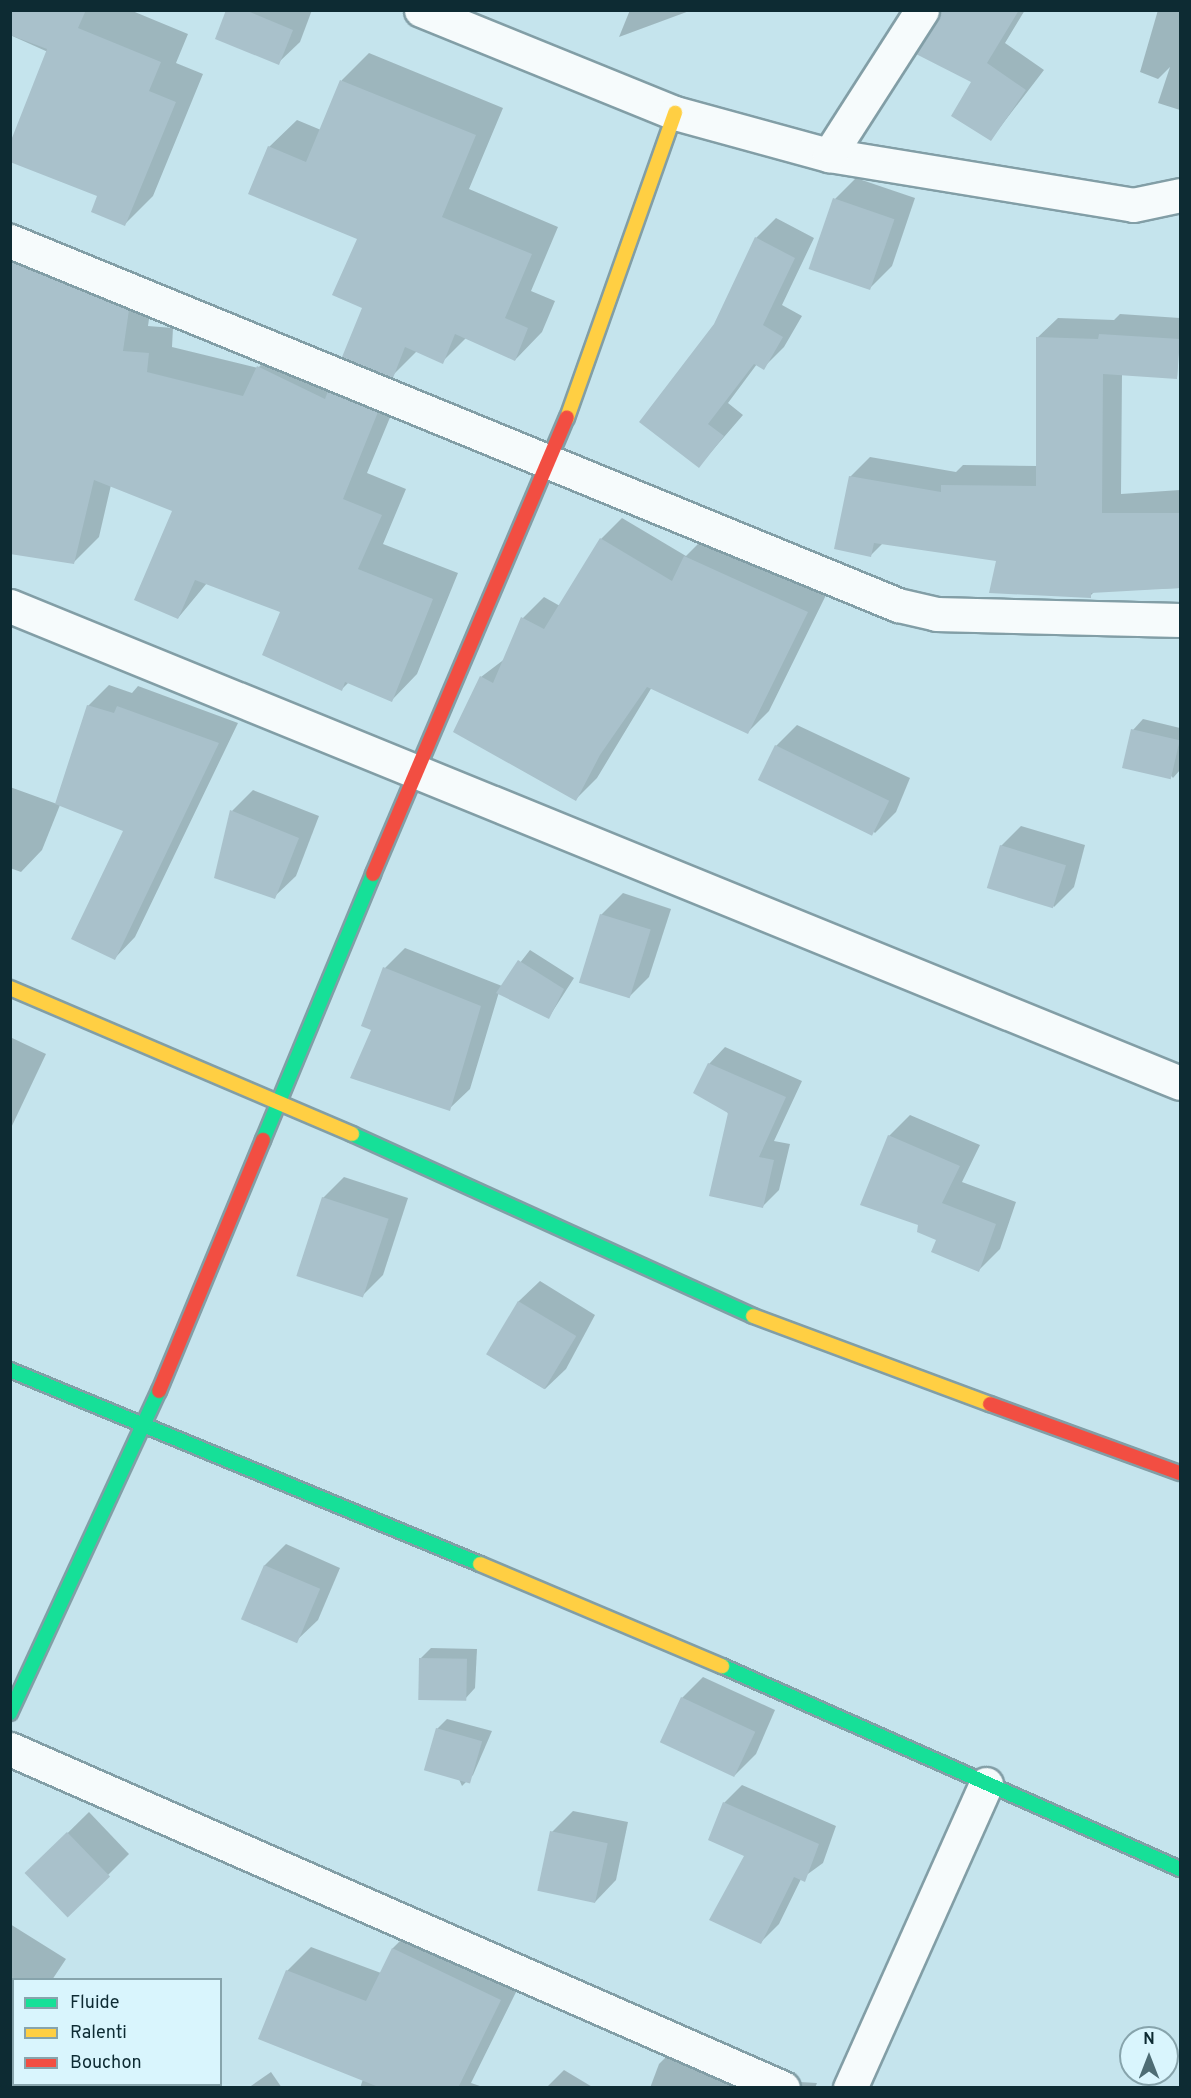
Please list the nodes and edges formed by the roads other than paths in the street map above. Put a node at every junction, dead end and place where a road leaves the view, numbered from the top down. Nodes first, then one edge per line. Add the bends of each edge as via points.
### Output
1 (421, 10) edge
2 (922, 10) edge
3 (675, 113) junction
4 (829, 155) junction
5 (1180, 195) edge
6 (10, 241) edge
7 (550, 466) junction
8 (10, 606) edge
9 (1180, 620) edge
10 (414, 772) junction
11 (10, 988) edge
12 (1180, 1083) edge
13 (282, 1102) junction
14 (10, 1370) edge
15 (145, 1426) junction
16 (1180, 1473) edge
17 (10, 1713) edge
18 (10, 1749) edge
19 (986, 1784) junction
20 (1180, 1869) edge
21 (783, 2088) edge
22 (850, 2088) edge

1 - 3 street
2 - 4 street
3 - 4 street
3 - 7 street
4 - 5 street via 1133,205
6 - 7 street
7 - 9 street via 898,605 936,614
7 - 10 street
8 - 10 street
10 - 12 street
10 - 13 street
11 - 13 street
13 - 15 street
13 - 16 street via 766,1322
14 - 15 street
15 - 17 street
15 - 19 street via 683,1648
18 - 21 street
19 - 20 street
19 - 22 street

